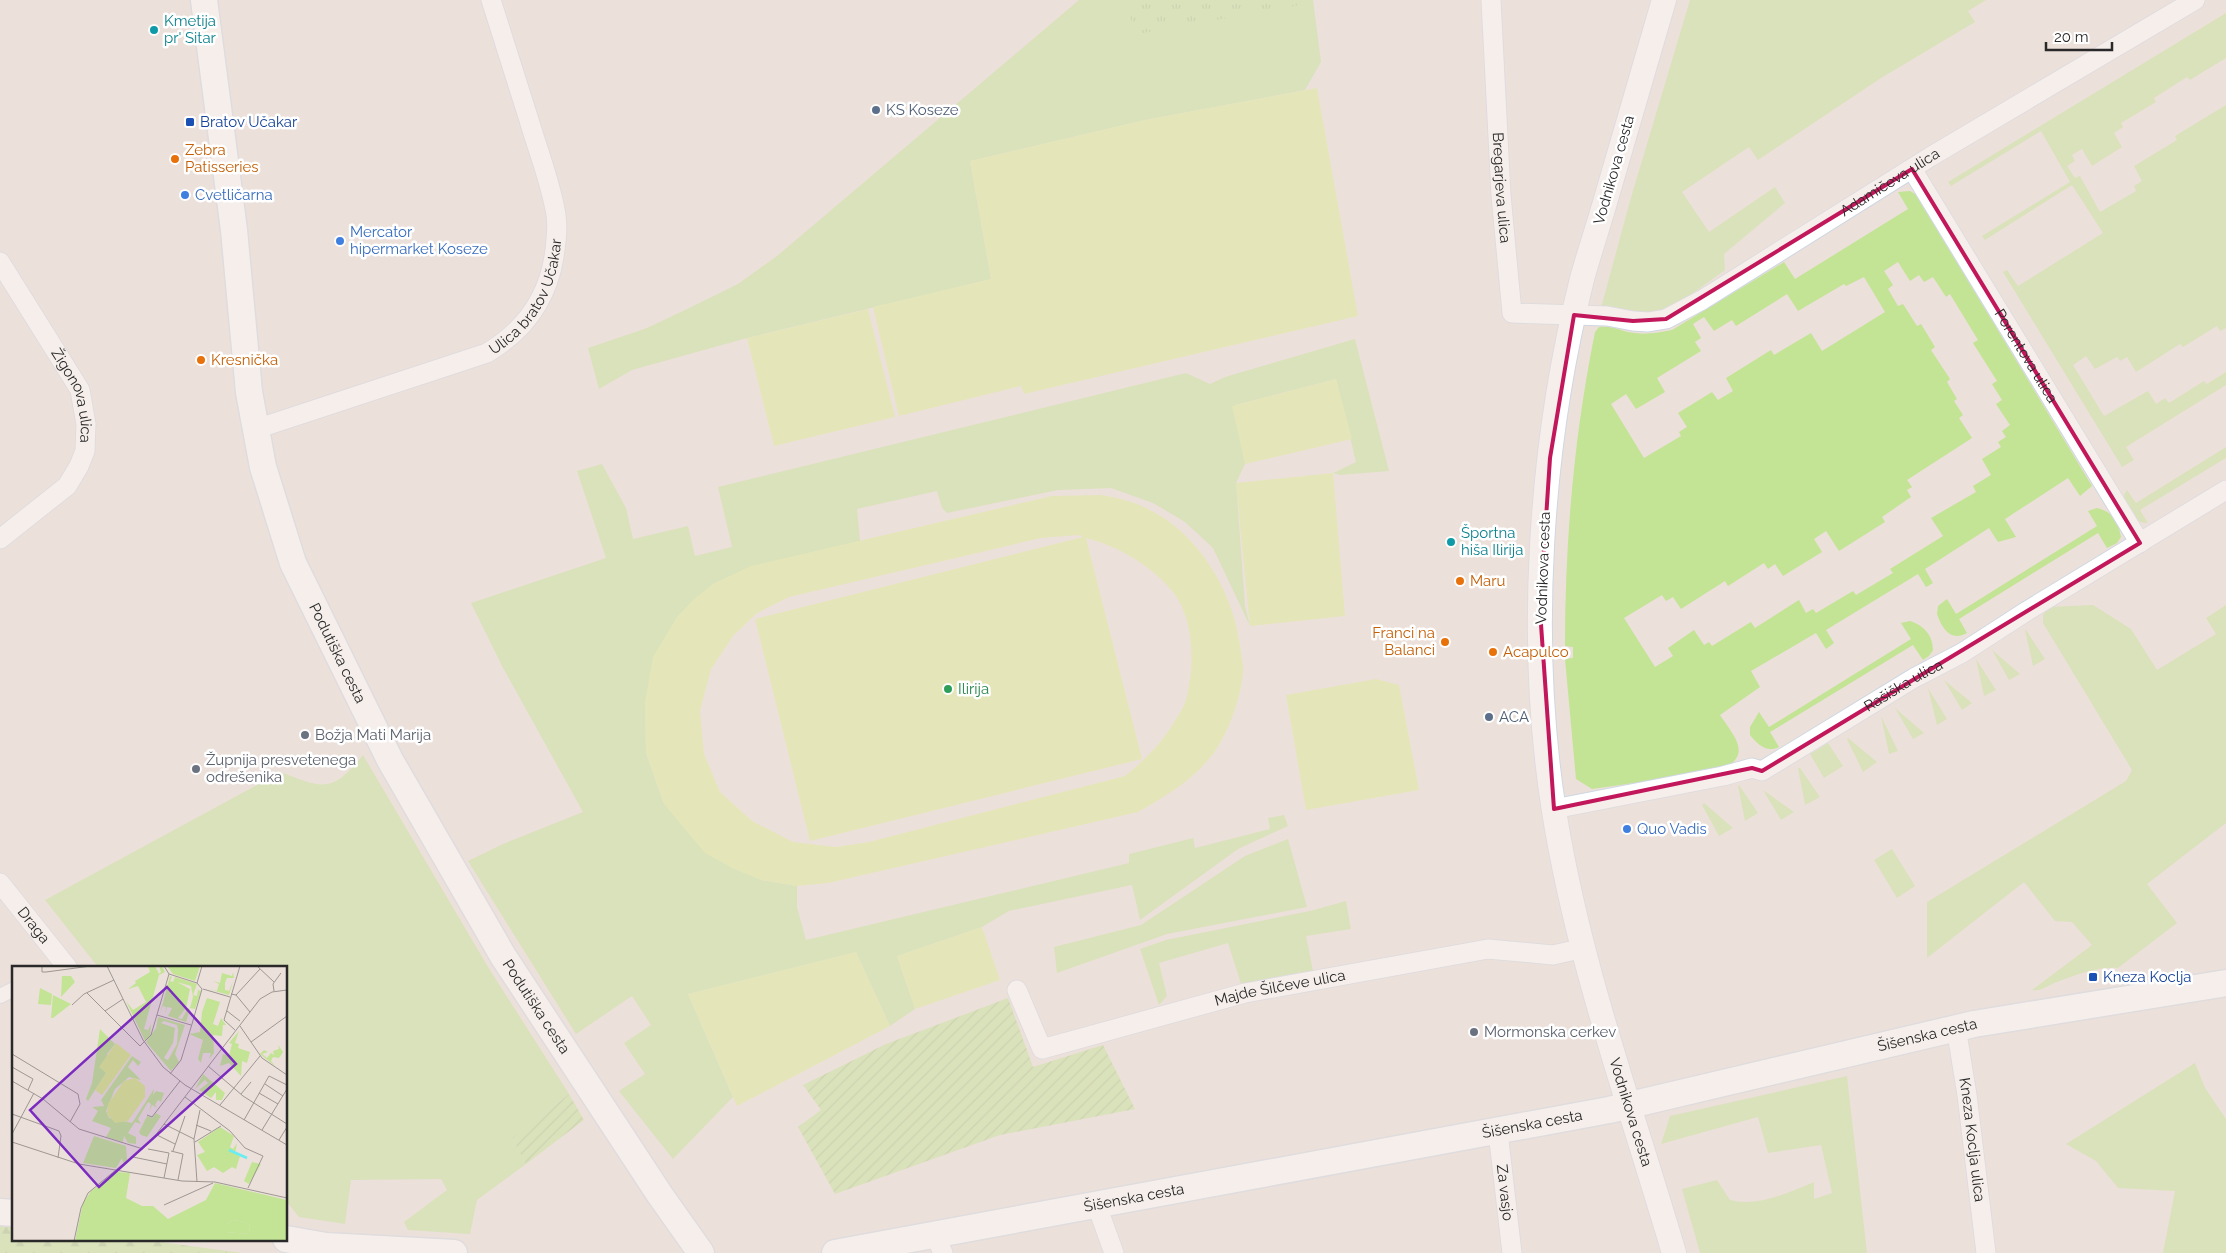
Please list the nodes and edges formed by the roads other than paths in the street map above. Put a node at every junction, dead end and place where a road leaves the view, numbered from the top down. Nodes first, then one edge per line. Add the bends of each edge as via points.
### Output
1 (204, 0) edge
2 (491, 0) edge
3 (1491, 0) edge
4 (1664, 0) edge
5 (2195, 0) edge
6 (1912, 168) junction
7 (0, 262) edge
8 (1574, 315) junction
9 (256, 429) junction
10 (2226, 490) edge
11 (0, 539) edge
12 (2140, 543) junction
13 (1554, 808) junction
14 (0, 883) edge
15 (1584, 948) junction
16 (62, 966) edge
17 (2226, 983) edge
18 (12, 990) edge
19 (1016, 990) dead end
20 (0, 996) edge
21 (1956, 1027) junction
22 (1629, 1106) junction
23 (1498, 1132) junction
24 (1098, 1206) junction
25 (292, 1241) edge
26 (939, 1244) edge
27 (371, 1251) edge
28 (454, 1253) edge
29 (701, 1253) edge
30 (835, 1253) edge
31 (1114, 1253) edge
32 (1512, 1253) edge
33 (1674, 1253) edge
34 (1986, 1253) edge

1 - 9 main road, Podutiška cesta
2 - 9 street, Ulica bratov Učakar via 556,217 557,238 545,291 512,336 487,354
3 - 8 street, Bregarjeva ulica via 1501,195 1512,313
4 - 8 street, Vodnikova cesta
5 - 6 street, Adamičeva ulica
6 - 8 street, Adamičeva ulica via 1702,300 1666,319 1648,322
6 - 12 street, Porentova ulica
7 - 11 street, Žigonova ulica via 80,390 86,424 85,450 68,486
8 - 13 street, Vodnikova cesta via 1550,458 1541,601 1543,692
9 - 29 main road, Podutiška cesta via 263,467 293,563 390,760 503,956
10 - 12 street, Rašiška ulica
12 - 13 street, Rašiška ulica via 1962,654 1914,678 1762,771 1752,768
13 - 15 street, Vodnikova cesta
14 - 16 street, Draga
15 - 19 street, Majde Šilčeve ulica via 1553,955 1488,949 1245,993 1042,1049
15 - 22 street, Vodnikova cesta
17 - 21 main road, Šišenska cesta
18 - 20 street
21 - 22 main road, Šišenska cesta
21 - 34 street, Kneza Koclja ulica
22 - 23 main road, Šišenska cesta
22 - 33 street, Vodnikova cesta
23 - 24 main road, Šišenska cesta
23 - 32 street, Za vasjo
24 - 26 main road, Šišenska cesta
24 - 31 street
25 - 27 main road
26 - 30 main road, Šišenska cesta
27 - 28 main road

